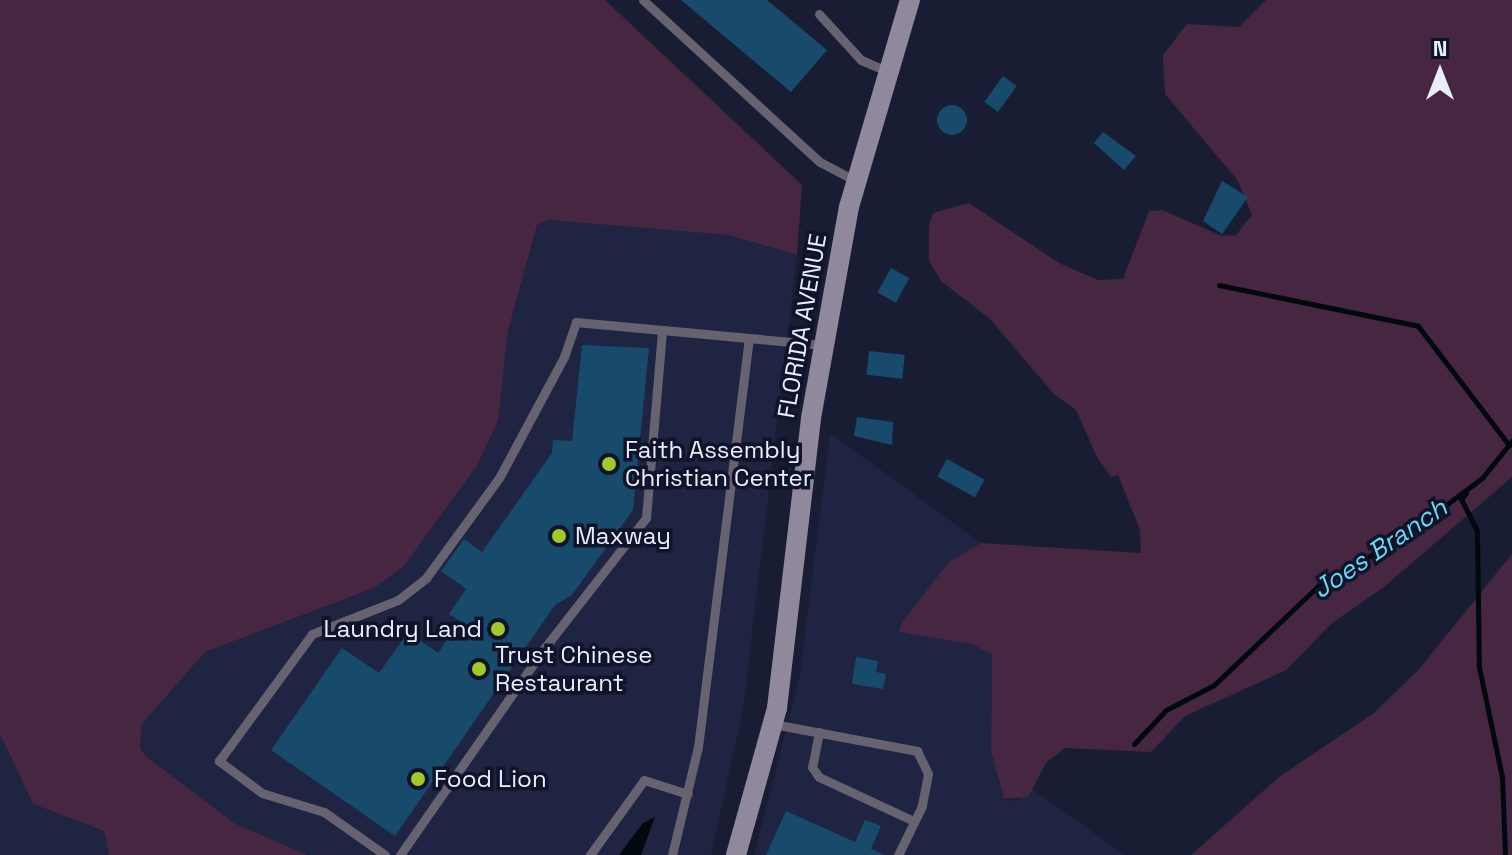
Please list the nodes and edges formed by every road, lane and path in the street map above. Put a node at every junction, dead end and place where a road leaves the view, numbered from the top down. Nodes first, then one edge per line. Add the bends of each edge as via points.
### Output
1 (910, 0) edge
2 (649, 2) edge
3 (819, 14) dead end
4 (887, 71) junction
5 (856, 181) junction
6 (662, 330) junction
7 (749, 338) junction
8 (823, 345) junction
9 (773, 724) junction
10 (819, 732) junction
11 (688, 794) junction
12 (914, 821) junction
13 (385, 855) edge
14 (400, 855) edge
15 (590, 855) edge
16 (672, 855) edge
17 (736, 855) edge
18 (898, 855) edge

1 - 4 main road, FLORIDA AVENUE
2 - 5 lane via 820,162
3 - 4 lane via 861,60
4 - 5 main road, FLORIDA AVENUE
5 - 8 main road, FLORIDA AVENUE
6 - 7 lane
6 - 13 lane via 576,322 564,357 499,478 426,578 398,600 312,634 219,761 262,793 324,812
6 - 14 lane via 646,518 546,646
7 - 8 lane
7 - 11 lane
8 - 9 main road, FLORIDA AVENUE
9 - 10 lane
9 - 17 main road, FLORIDA AVENUE
10 - 12 lane via 812,767 819,777
10 - 12 lane via 917,751 928,774
11 - 15 lane via 644,780
11 - 16 lane
12 - 18 lane

